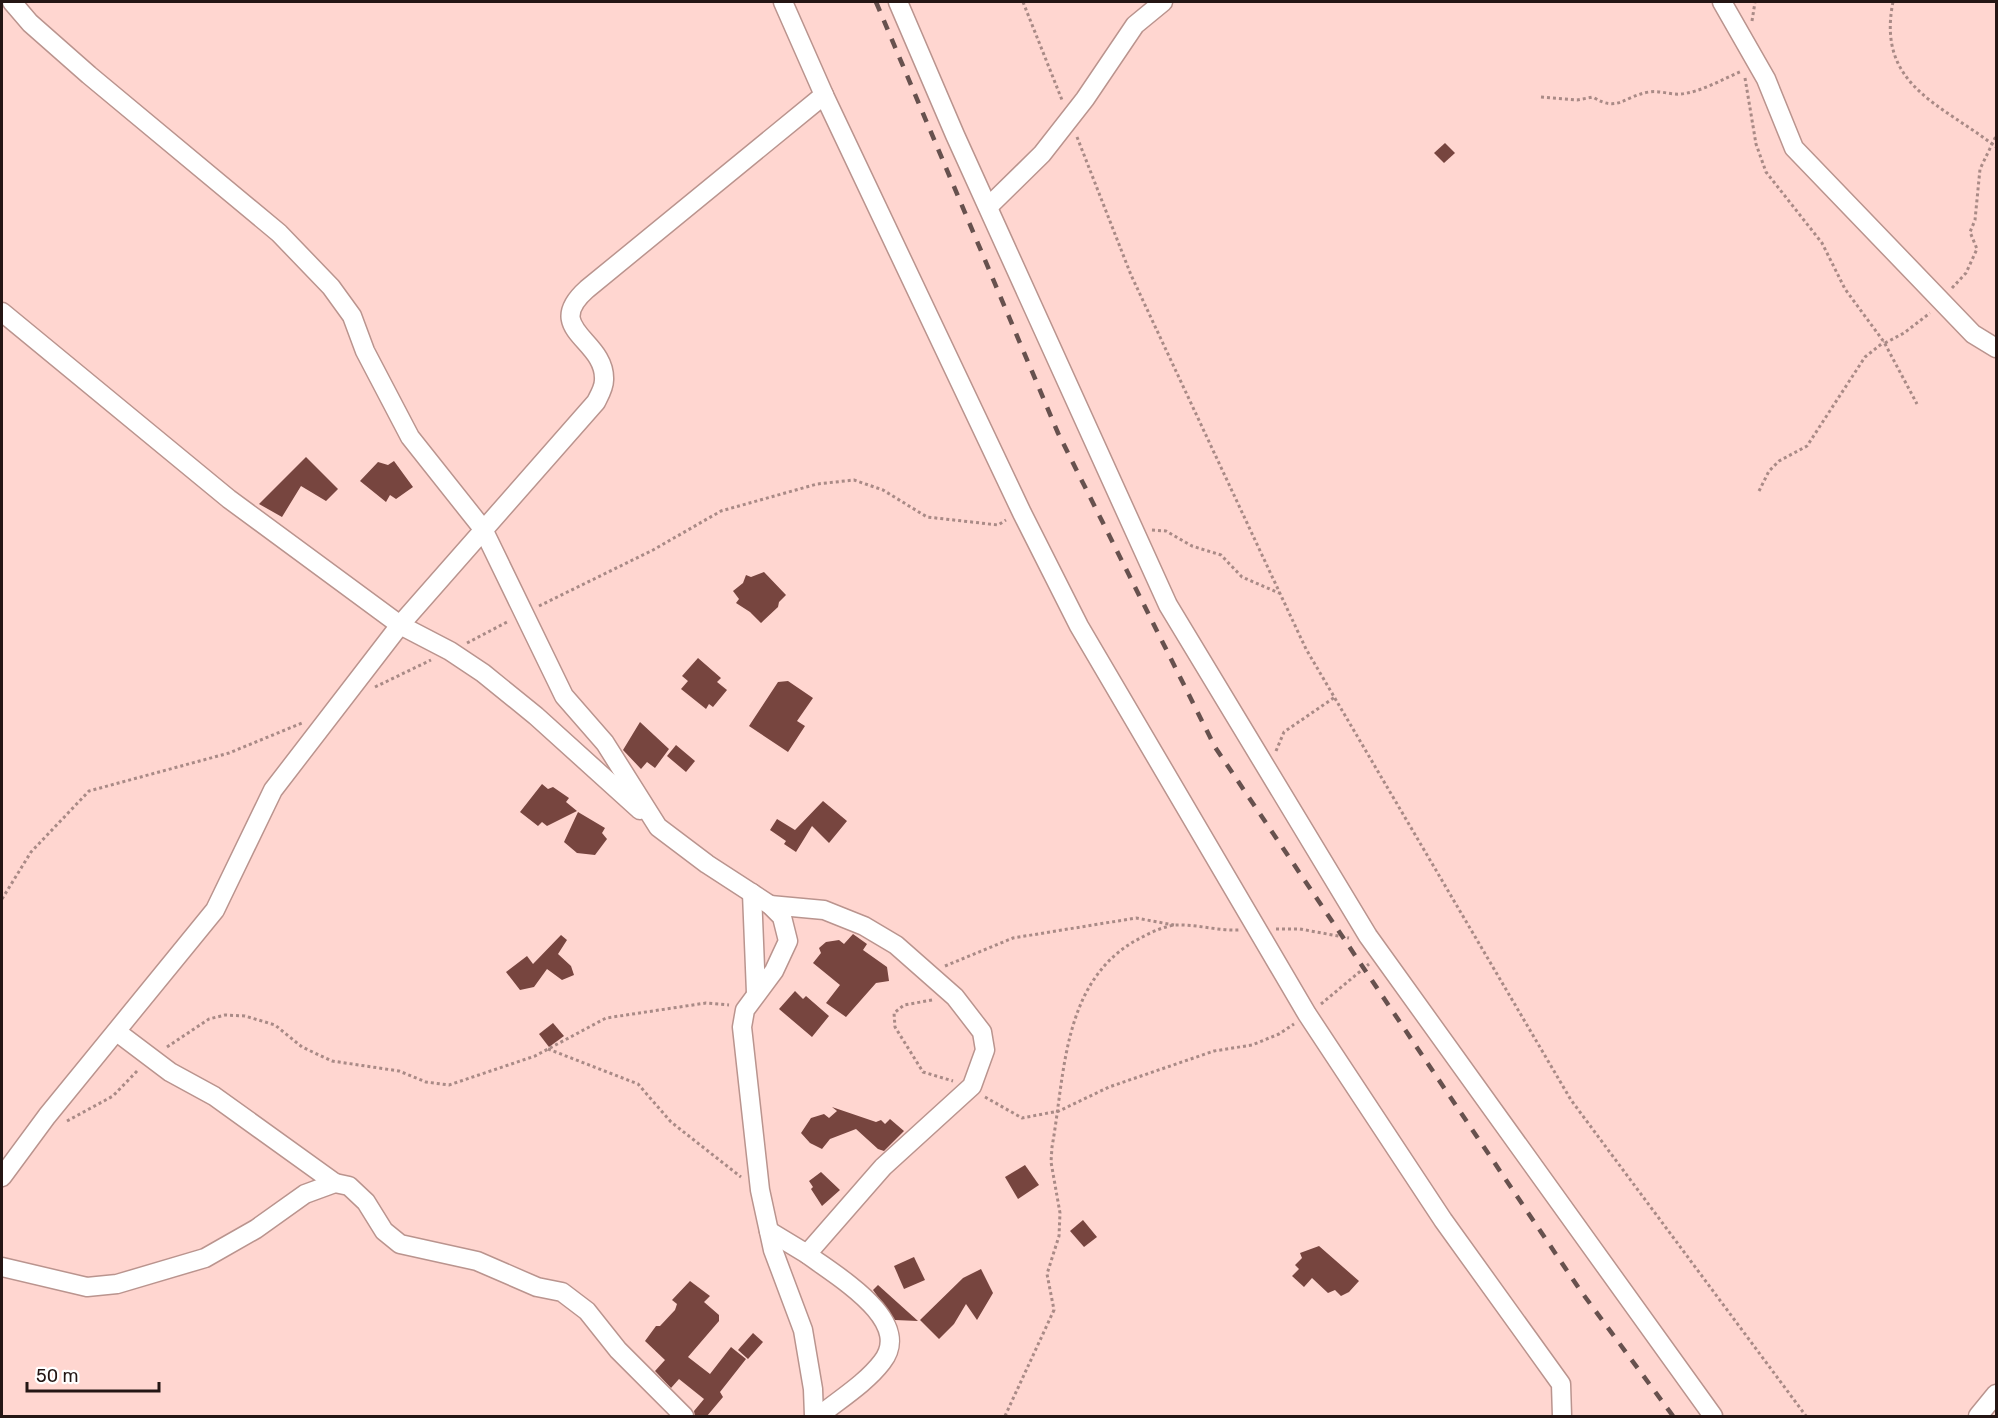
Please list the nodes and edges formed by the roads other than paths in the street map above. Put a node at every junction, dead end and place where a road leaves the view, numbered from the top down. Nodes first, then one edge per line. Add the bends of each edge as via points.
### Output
1 (12, 2) edge
2 (783, 2) edge
3 (898, 2) edge
4 (1163, 2) edge
5 (1722, 2) edge
6 (824, 95) junction
7 (988, 207) junction
8 (2, 312) edge
9 (1996, 348) edge
10 (483, 529) junction
11 (400, 625) junction
12 (658, 827) junction
13 (752, 893) junction
14 (770, 905) junction
15 (756, 993) junction
16 (117, 1032) junction
17 (2, 1177) edge
18 (335, 1183) junction
19 (769, 1231) junction
20 (807, 1254) junction
21 (2, 1267) edge
22 (1996, 1394) edge
23 (684, 1416) edge
24 (814, 1416) edge
25 (819, 1416) edge
26 (1562, 1416) edge
27 (1713, 1416) edge
28 (1978, 1416) edge

1 - 10 street via 89,75 308,261 352,316 365,351 410,437
2 - 6 street
3 - 7 street
4 - 7 street via 1135,25 1042,154
5 - 9 street via 1766,79 1794,148 1973,334
6 - 10 street via 580,295 570,317 572,326 602,367 604,381 597,402
6 - 26 street via 1079,626 1307,1014 1443,1220 1561,1384
7 - 27 street via 1168,605 1272,779 1381,956
8 - 11 street via 230,499
10 - 11 street
10 - 12 street via 564,696 605,743
11 - 12 street via 450,651 483,674 536,716
11 - 16 street via 273,790 215,910
12 - 13 street
13 - 14 street
13 - 15 street
14 - 15 street via 782,917 788,941 774,970
14 - 20 street via 824,910 864,926 896,945 955,997 982,1032 985,1050 972,1086 883,1167
15 - 19 street via 745,1010 742,1027 760,1190
16 - 17 street
16 - 18 street
18 - 21 street via 305,1194 206,1258 117,1284 87,1287
18 - 23 street via 349,1186 366,1202 384,1231 400,1244 477,1261 537,1287 562,1292 587,1311 618,1350
19 - 20 street
19 - 24 street via 779,1272 803,1330
20 - 25 street via 861,1295 889,1325 890,1341 884,1360
22 - 28 street

